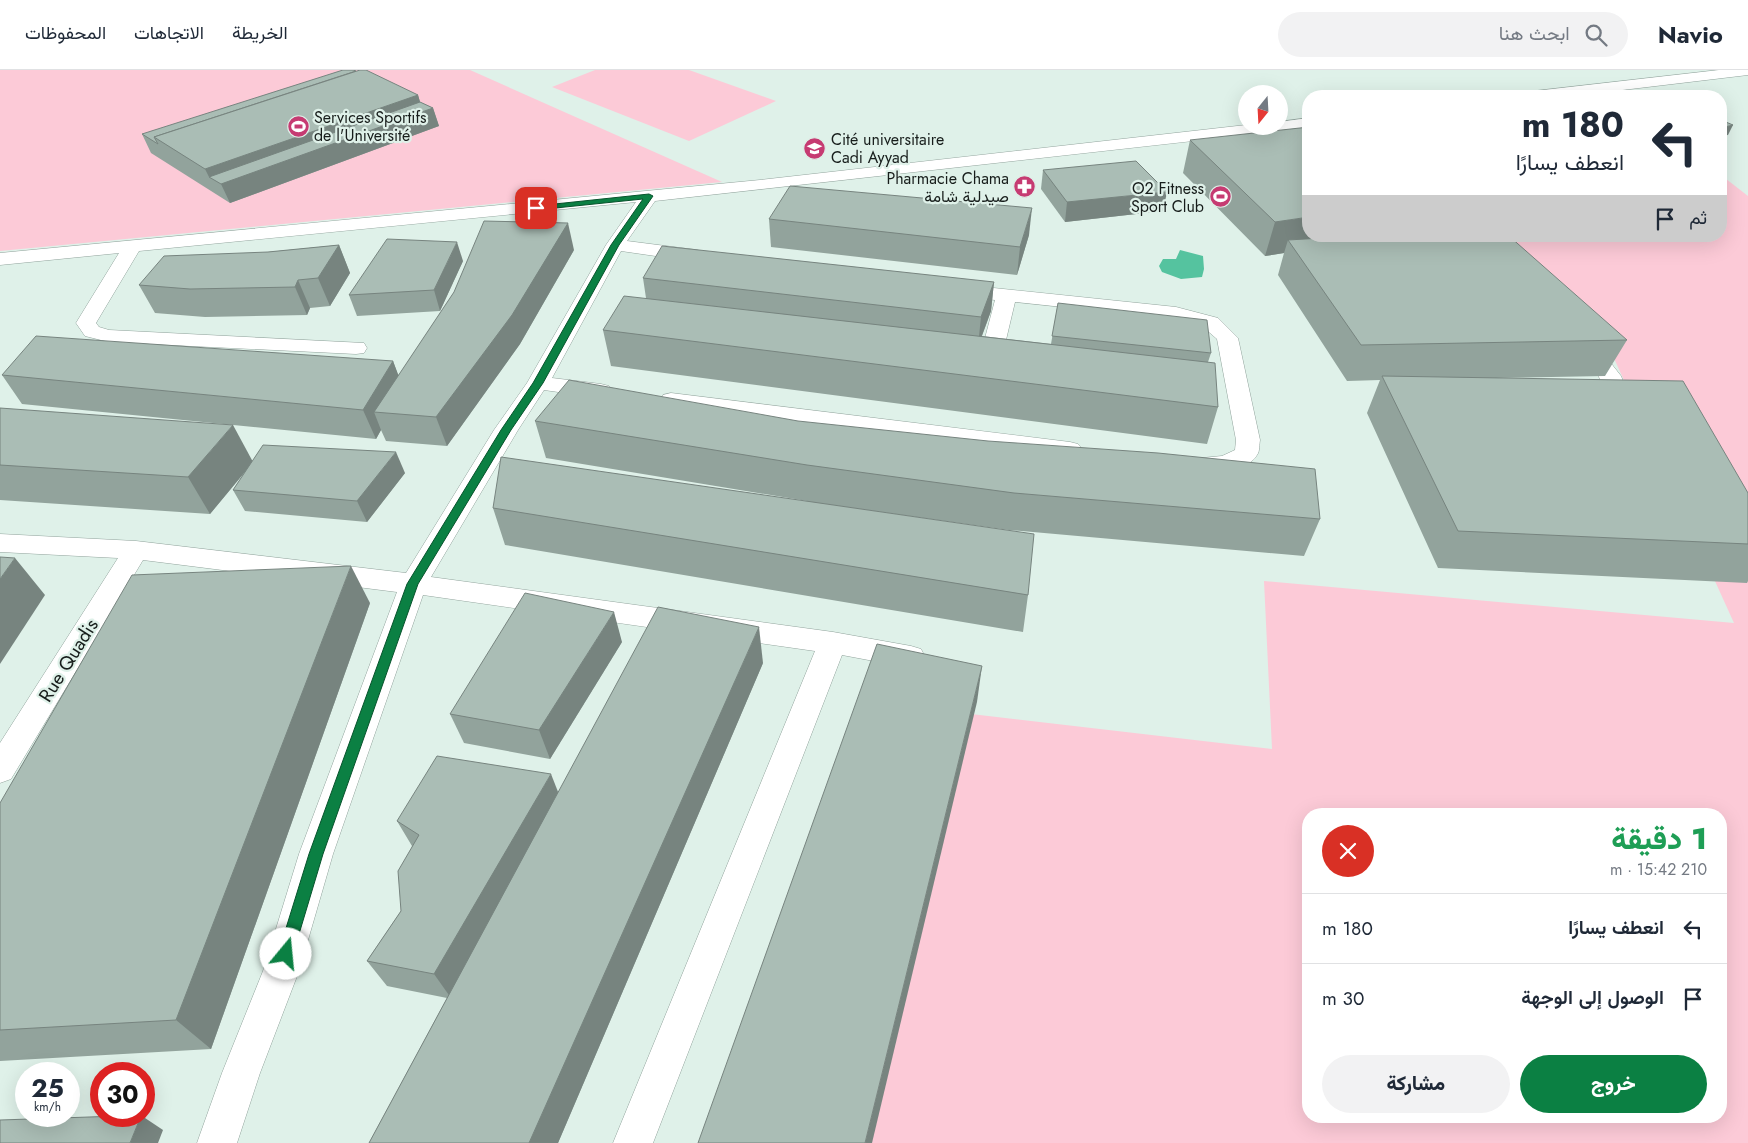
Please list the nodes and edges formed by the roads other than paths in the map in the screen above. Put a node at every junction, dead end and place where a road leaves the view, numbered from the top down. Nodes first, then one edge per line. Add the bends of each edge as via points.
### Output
1 (1748, 71) edge
2 (1704, 76) junction
3 (1739, 89) dead end
4 (1586, 90) edge
5 (1302, 124) edge
6 (649, 196) junction
7 (615, 245) junction
8 (133, 246) junction
9 (713, 258) edge
10 (0, 259) edge
11 (938, 287) edge
12 (1006, 296) junction
13 (1574, 332) edge
14 (356, 348) dead end
15 (990, 360) edge
16 (538, 383) junction
17 (1618, 396) edge
18 (1092, 452) edge
19 (1182, 462) edge
20 (0, 543) edge
21 (136, 550) junction
22 (413, 584) junction
23 (833, 643) junction
24 (938, 662) edge
25 (0, 770) edge
26 (217, 1143) edge
27 (633, 1143) edge

1 - 2 street
2 - 3 street
2 - 4 street
5 - 6 street
6 - 7 street
6 - 8 street
7 - 9 street
7 - 16 street
8 - 10 street
8 - 14 street via 86,323 92,332 109,336
11 - 12 street
12 - 15 street
12 - 19 street via 1176,313 1206,319 1219,327 1227,338 1248,440 1247,453 1233,462 1211,466
13 - 17 street via 1610,376
16 - 18 street
16 - 22 street
20 - 21 street
21 - 22 street
21 - 25 street, Rue Quadis
22 - 23 street
22 - 26 street via 316,854 281,970
23 - 24 street
23 - 27 street

